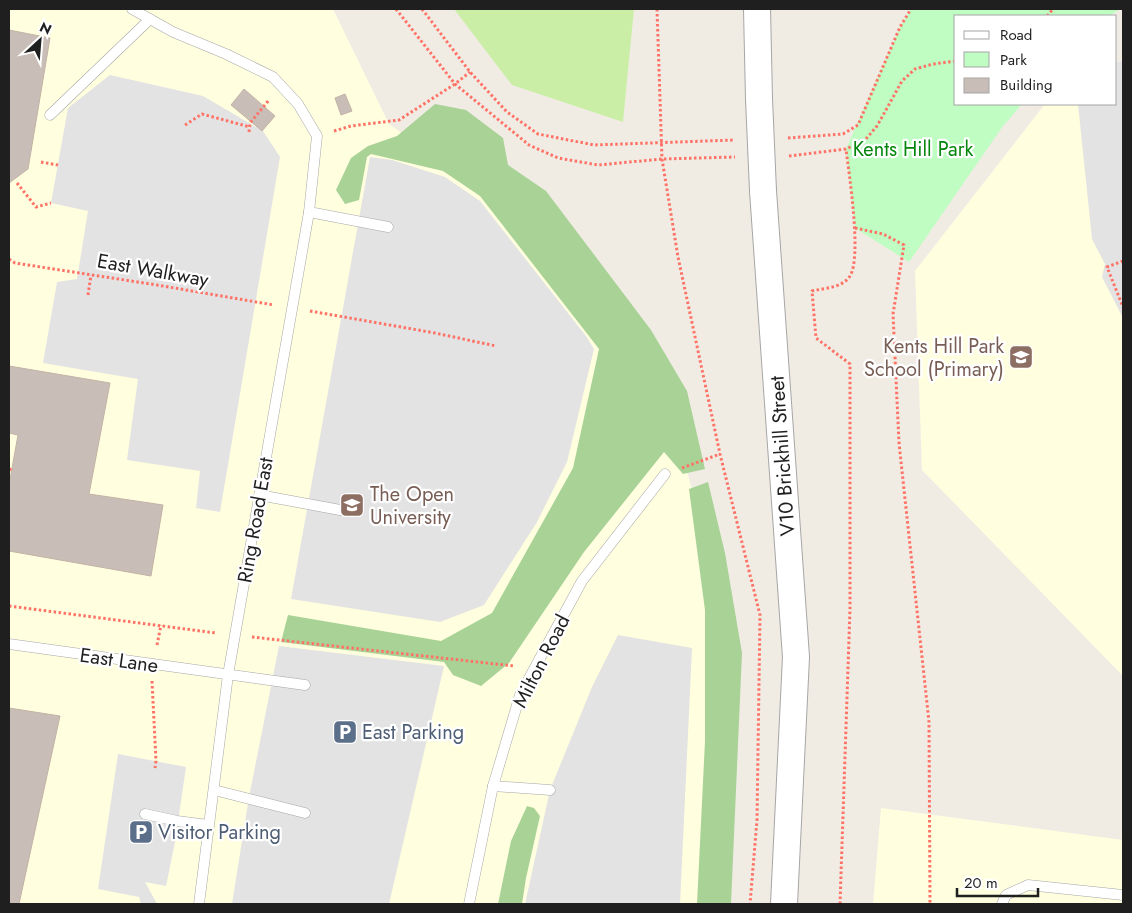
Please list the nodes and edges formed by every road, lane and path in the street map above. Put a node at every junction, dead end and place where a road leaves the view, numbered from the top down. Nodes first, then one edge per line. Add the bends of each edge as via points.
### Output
1 (132, 9) edge
2 (396, 9) edge
3 (422, 9) edge
4 (657, 9) edge
5 (756, 9) edge
6 (911, 9) edge
7 (150, 19) junction
8 (954, 61) edge
9 (470, 72) junction
10 (455, 84) junction
11 (281, 86) junction
12 (50, 115) dead end
13 (185, 125) dead end
14 (250, 127) junction
15 (249, 132) dead end
16 (317, 136) junction
17 (784, 138) dead end
18 (737, 140) dead end
19 (662, 142) junction
20 (662, 159) junction
21 (40, 162) dead end
22 (58, 165) dead end
23 (17, 183) dead end
24 (51, 203) dead end
25 (309, 212) junction
26 (388, 227) dead end
27 (855, 228) junction
28 (9, 260) edge
29 (1123, 261) edge
30 (91, 275) junction
31 (88, 295) dead end
32 (1123, 306) edge
33 (292, 308) junction
34 (496, 346) dead end
35 (720, 454) junction
36 (665, 474) joint
37 (259, 495) junction
38 (340, 510) dead end
39 (9, 606) edge
40 (161, 625) junction
41 (235, 635) junction
42 (9, 644) edge
43 (154, 665) junction
44 (534, 668) junction
45 (228, 675) junction
46 (305, 685) dead end
47 (155, 768) dead end
48 (493, 786) junction
49 (214, 790) junction
50 (550, 790) dead end
51 (145, 814) dead end
52 (306, 814) dead end
53 (208, 825) junction
54 (1123, 895) edge
55 (199, 904) edge
56 (470, 904) edge
57 (750, 904) edge
58 (784, 904) edge
59 (840, 904) edge
60 (930, 904) edge
61 (1002, 904) edge

1 - 7 lane
2 - 10 path
3 - 9 path
4 - 19 path
5 - 58 street, V10 Brickhill Street, bridge via 763,191 796,657
6 - 17 path via 900,27 858,125 843,134
7 - 11 lane via 273,77
7 - 12 lane
8 - 27 path via 915,69 902,81 877,126 865,140 846,149
9 - 10 path
9 - 19 path via 507,112 538,134 594,145
10 - 16 path via 399,120 351,126
10 - 20 path via 528,145 558,158 598,165
11 - 14 path
11 - 16 lane via 298,104
13 - 14 path via 202,114
14 - 15 path
16 - 25 lane, Ring Road East
18 - 19 path
19 - 20 path
20 - 35 path via 678,257
21 - 22 path
23 - 24 path via 36,207
25 - 26 lane
25 - 33 lane, Ring Road East
27 - 59 path via 854,266 850,276 839,285 812,291 816,338 850,364 850,609
27 - 60 path via 883,234 904,245 893,314 899,443 929,722
28 - 30 path, East Walkway
29 - 32 path via 1107,267
30 - 31 path
30 - 33 path, East Walkway
33 - 34 path, East Walkway
33 - 37 lane, Ring Road East
35 - 36 path
35 - 57 path via 760,616 757,820
36 - 44 lane, Milton Road via 582,581
37 - 38 lane
37 - 41 lane, Ring Road East
39 - 40 path
40 - 41 path
40 - 43 path
41 - 44 path
41 - 45 lane, Ring Road East
42 - 43 lane, East Lane
43 - 45 lane, East Lane
43 - 47 path
44 - 48 lane, Milton Road via 518,702
45 - 46 lane, East Lane
45 - 49 lane, Ring Road East
48 - 50 lane
48 - 56 lane, Milton Road
49 - 52 lane
49 - 53 lane, Ring Road East
51 - 53 lane
53 - 55 lane, Ring Road East
54 - 61 lane via 1028,885 1006,894

